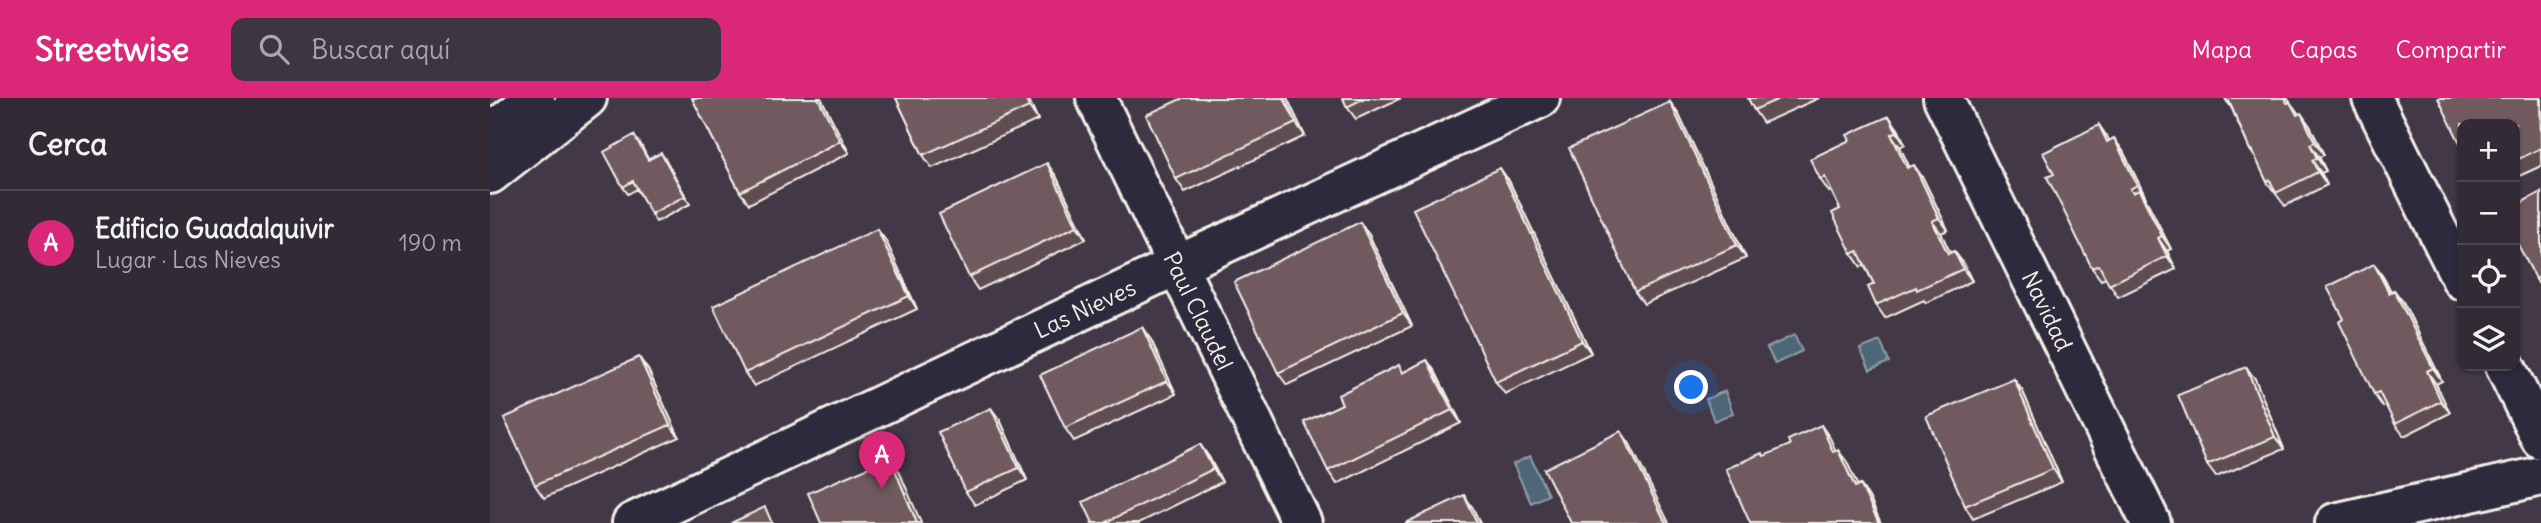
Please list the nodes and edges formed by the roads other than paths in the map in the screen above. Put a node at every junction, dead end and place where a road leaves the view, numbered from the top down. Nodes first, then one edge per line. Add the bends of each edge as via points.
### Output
1 (535, 98) edge
2 (587, 98) edge
3 (1096, 98) edge
4 (1539, 98) edge
5 (1944, 98) edge
6 (2372, 98) edge
7 (490, 134) edge
8 (490, 174) edge
9 (1176, 266) junction
10 (2457, 270) edge
11 (2507, 371) edge
12 (2541, 439) edge
13 (2541, 476) edge
14 (632, 523) edge
15 (1301, 523) edge
16 (2151, 523) edge
17 (2335, 523) edge

1 - 7 street
2 - 8 street
3 - 9 street, Paul Claudel
4 - 9 street, Las Nieves
5 - 16 street, Navidad
6 - 10 street
9 - 14 street, Las Nieves
9 - 15 street, Paul Claudel
11 - 12 street
13 - 17 street

